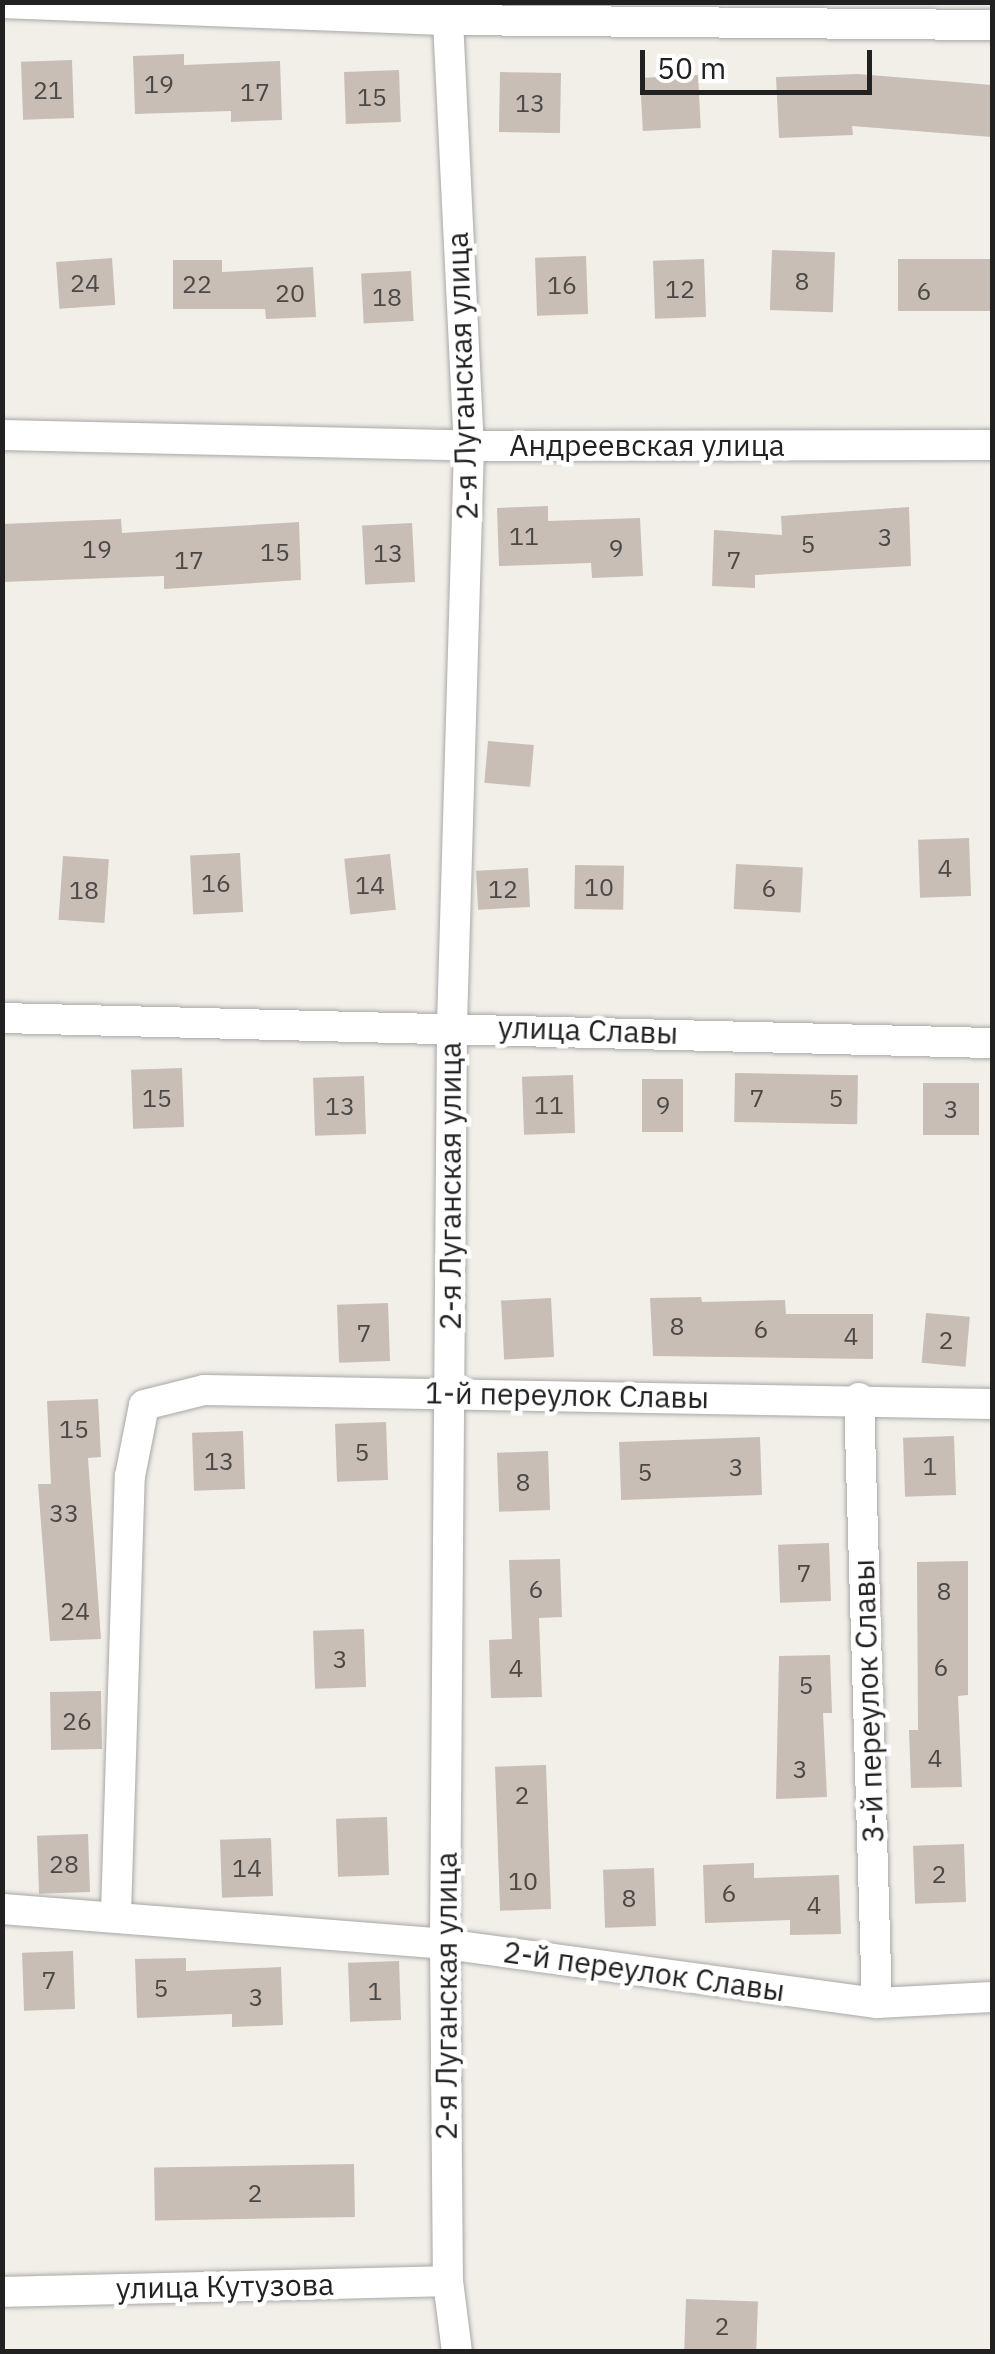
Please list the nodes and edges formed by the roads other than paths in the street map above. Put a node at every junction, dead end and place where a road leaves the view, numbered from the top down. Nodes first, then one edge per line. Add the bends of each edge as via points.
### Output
1 (2, 3) edge
2 (448, 20) junction
3 (992, 24) edge
4 (2, 436) edge
5 (992, 445) edge
6 (469, 446) junction
7 (2, 1018) edge
8 (452, 1026) junction
9 (992, 1043) edge
10 (448, 1394) junction
11 (859, 1398) junction
12 (992, 1404) edge
13 (2, 1909) edge
14 (116, 1914) junction
15 (445, 1944) junction
16 (992, 1997) edge
17 (877, 2003) junction
18 (448, 2281) junction
19 (2, 2292) edge
20 (458, 2352) edge

1 - 2 street
2 - 3 street
2 - 6 street, 2-я Луганская улица
4 - 6 street, Андреевская улица
5 - 6 street, Андреевская улица
6 - 8 street, 2-я Луганская улица
7 - 8 street, улица Славы
8 - 9 street, улица Славы
8 - 10 street, 2-я Луганская улица
10 - 11 street, 1-й переулок Славы
10 - 14 street, 1-й переулок Славы via 204,1390 144,1405 130,1476
10 - 15 street, 2-я Луганская улица
11 - 12 street, 1-й переулок Славы
11 - 17 street, 3-й переулок Славы
13 - 14 street, 2-й переулок Славы
14 - 15 street, 2-й переулок Славы
15 - 17 street, 2-й переулок Славы
15 - 18 street, 2-я Луганская улица
16 - 17 street, 2-й переулок Славы
18 - 19 street, улица Кутузова
18 - 20 street, 2-я Луганская улица

